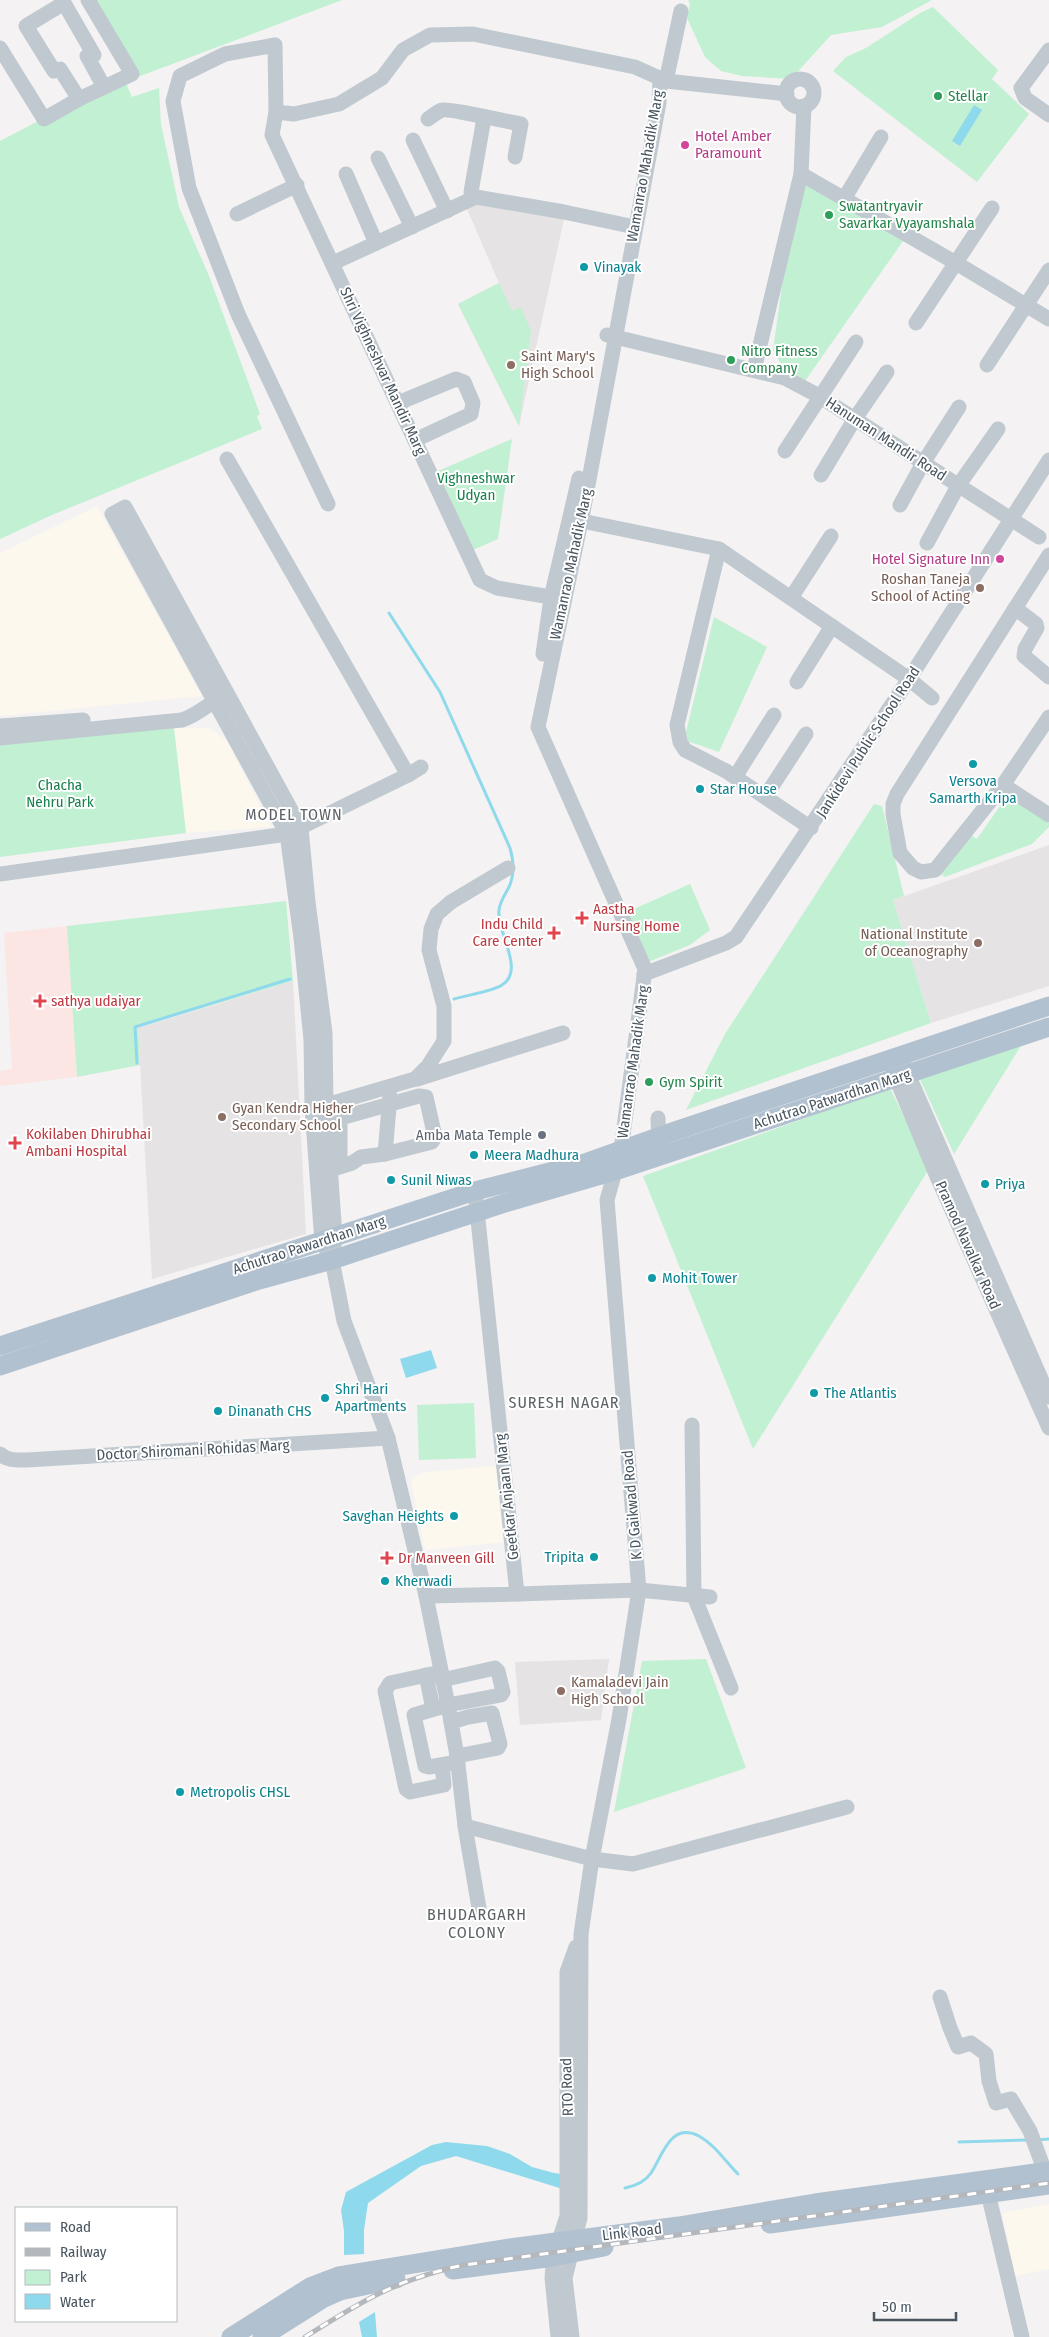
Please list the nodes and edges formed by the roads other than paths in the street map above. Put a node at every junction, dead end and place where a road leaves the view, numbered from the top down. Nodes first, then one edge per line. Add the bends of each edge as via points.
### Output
1 (88, 0) edge
2 (681, 11) dead end
3 (0, 48) edge
4 (1049, 50) edge
5 (663, 80) junction
6 (104, 87) junction
7 (787, 94) junction
8 (79, 99) junction
9 (804, 106) junction
10 (276, 112) junction
11 (1049, 115) edge
12 (484, 118) junction
13 (428, 119) dead end
14 (881, 137) dead end
15 (413, 140) dead end
16 (515, 157) dead end
17 (378, 158) dead end
18 (346, 174) dead end
19 (801, 174) junction
20 (296, 186) junction
21 (474, 198) junction
22 (844, 199) junction
23 (992, 208) dead end
24 (447, 211) junction
25 (237, 214) dead end
26 (631, 226) junction
27 (412, 227) junction
28 (376, 243) junction
29 (956, 262) junction
30 (333, 264) junction
31 (1049, 270) edge
32 (1026, 305) junction
33 (1049, 319) edge
34 (916, 323) dead end
35 (611, 336) junction
36 (856, 342) dead end
37 (987, 365) dead end
38 (754, 370) junction
39 (886, 372) dead end
40 (819, 396) junction
41 (398, 403) junction
42 (959, 407) dead end
43 (854, 420) junction
44 (998, 429) dead end
45 (415, 440) junction
46 (785, 451) dead end
47 (227, 459) dead end
48 (1049, 460) edge
49 (923, 463) junction
50 (821, 475) dead end
51 (958, 486) junction
52 (328, 504) dead end
53 (900, 505) dead end
54 (576, 520) junction
55 (1012, 521) junction
56 (831, 536) dead end
57 (1039, 537) dead end
58 (927, 543) dead end
59 (719, 549) junction
60 (1049, 555) edge
61 (557, 598) junction
62 (791, 598) junction
63 (1015, 608) junction
64 (832, 626) junction
65 (1049, 677) edge
66 (909, 679) junction
67 (797, 682) dead end
68 (229, 693) junction
69 (932, 698) dead end
70 (209, 704) junction
71 (774, 715) dead end
72 (1049, 717) edge
73 (0, 726) edge
74 (806, 734) dead end
75 (0, 738) edge
76 (1043, 740) edge
77 (735, 777) junction
78 (1002, 785) junction
79 (764, 796) junction
80 (1049, 815) edge
81 (301, 828) junction
82 (811, 828) junction
83 (287, 834) junction
84 (508, 868) dead end
85 (0, 874) edge
86 (644, 974) junction
87 (1049, 1006) edge
88 (1049, 1027) edge
89 (563, 1033) dead end
90 (899, 1067) junction
91 (415, 1079) junction
92 (391, 1086) junction
93 (389, 1105) junction
94 (319, 1107) junction
95 (658, 1118) dead end
96 (659, 1146) junction
97 (621, 1150) junction
98 (385, 1154) junction
99 (335, 1168) junction
100 (614, 1171) junction
101 (475, 1191) junction
102 (477, 1213) junction
103 (329, 1239) junction
104 (332, 1260) junction
105 (0, 1346) edge
106 (0, 1366) edge
107 (1049, 1397) edge
108 (692, 1426) dead end
109 (1049, 1428) edge
110 (388, 1438) junction
111 (0, 1454) edge
112 (639, 1590) junction
113 (516, 1594) junction
114 (426, 1596) junction
115 (694, 1596) junction
116 (710, 1596) dead end
117 (426, 1675) junction
118 (442, 1676) junction
119 (458, 1676) junction
120 (730, 1688) dead end
121 (464, 1703) junction
122 (448, 1705) junction
123 (433, 1709) junction
124 (456, 1721) junction
125 (419, 1738) junction
126 (396, 1743) junction
127 (461, 1757) junction
128 (442, 1765) junction
129 (846, 1807) dead end
130 (465, 1826) junction
131 (592, 1859) junction
132 (480, 1914) dead end
133 (940, 1998) dead end
134 (1048, 2176) edge
135 (988, 2193) junction
136 (565, 2248) junction
137 (231, 2337) edge
138 (262, 2337) edge
139 (558, 2337) edge
140 (572, 2337) edge
141 (1022, 2337) edge

1 - 6 street via 132,74
2 - 5 street, Wamanrao Mahadik Marg
3 - 8 street via 44,119
4 - 11 street via 1021,88 1025,98
5 - 7 street
5 - 10 street via 635,67 473,34 430,35 403,50 382,78 339,104 294,114
5 - 26 street, Wamanrao Mahadik Marg via 652,96
6 - 8 street
6 - 8 street via 87,56 94,55 90,44 64,3 26,26 54,71 60,69
7 - 9 street via 791,103
7 - 9 street via 791,82 807,81 814,94
9 - 19 street
10 - 20 street, Shri Vighneshvar Mandir Marg via 272,136
10 - 52 street, Shri Vighneshvar Mandir Marg via 275,44 225,54 180,76 173,102 189,188 238,314
12 - 13 street via 442,110
12 - 16 street via 521,124
12 - 21 street via 471,192
14 - 22 street
15 - 24 street
17 - 27 street
18 - 28 street
19 - 22 street
19 - 38 street
20 - 25 street
20 - 30 street, Shri Vighneshvar Mandir Marg
21 - 24 street
21 - 26 street
22 - 29 street
23 - 29 street
24 - 27 street
26 - 35 street, Wamanrao Mahadik Marg
27 - 28 street
28 - 30 street
29 - 32 street
29 - 34 street
30 - 41 street, Shri Vighneshvar Mandir Marg
31 - 32 street
32 - 33 street
32 - 37 street
35 - 38 street, Hanuman Mandir Road
35 - 54 street, Wamanrao Mahadik Marg
36 - 40 street
38 - 40 street, Hanuman Mandir Road via 785,378
39 - 43 street
40 - 43 street, Hanuman Mandir Road
40 - 46 street
41 - 45 street, Shri Vighneshvar Mandir Marg
41 - 45 street via 456,379 464,382 474,403 471,414
42 - 49 street
43 - 49 street, Hanuman Mandir Road via 875,441 901,458
43 - 50 street
44 - 51 street
45 - 61 street, Shri Vighneshvar Mandir Marg via 480,580 497,588
47 - 81 street via 414,771
48 - 55 street, Jankidevi Public School Road
49 - 51 street, Hanuman Mandir Road
49 - 53 street
51 - 55 street, Hanuman Mandir Road
51 - 58 street
54 - 59 street
54 - 61 street, Wamanrao Mahadik Marg
55 - 57 street, Hanuman Mandir Road
55 - 66 street, Jankidevi Public School Road
56 - 62 street
59 - 62 street
59 - 77 street via 677,725 685,750
60 - 63 street
61 - 86 street, Wamanrao Mahadik Marg via 531,730
62 - 64 street
63 - 65 street via 1037,628 1024,656
63 - 78 street via 895,799 893,814 904,860 921,872 936,870
64 - 66 street
64 - 67 street
66 - 69 street
66 - 82 street, Jankidevi Public School Road
68 - 70 street
68 - 70 street via 126,507 112,514
68 - 81 street
70 - 73 street via 171,712
70 - 75 street via 196,716 182,720
70 - 83 street
71 - 77 street
72 - 76 street
74 - 79 street
76 - 78 street
77 - 79 street
78 - 80 street
79 - 82 street
81 - 83 street
81 - 94 street via 325,1033
82 - 86 street, Jankidevi Public School Road via 736,937
83 - 85 street
83 - 94 street
84 - 91 street via 437,914 431,929 429,950 444,1006 444,1041
86 - 97 street, Wamanrao Mahadik Marg
87 - 90 main road, Achutrao Patwardhan Marg
88 - 90 main road, Achutrao Patwardhan Marg
89 - 91 street
90 - 96 main road, Achutrao Patwardhan Marg
90 - 107 street, Pramod Navalkar Road
90 - 109 street, Pramod Navalkar Road via 938,1179
91 - 92 street
92 - 93 street
92 - 94 street
93 - 98 street
93 - 98 street via 426,1097 435,1137 432,1142
93 - 99 street via 344,1117 340,1121
94 - 99 street
94 - 103 street
95 - 96 street
96 - 97 main road, Achutrao Patwardhan Marg
96 - 100 main road, Achutrao Patwardhan Marg
97 - 100 street, K D Gaikwad Road
97 - 101 main road, Achutrao Pawardhan Marg via 585,1163
98 - 99 street via 362,1157 352,1164
99 - 103 street
100 - 102 main road, Achutrao Pawardhan Marg
100 - 112 street, K D Gaikwad Road via 607,1200
101 - 102 street, Geetkar Anjaan Marg
101 - 103 main road, Achutrao Pawardhan Marg
102 - 104 main road, Achutrao Pawardhan Marg
102 - 113 street, Geetkar Anjaan Marg
103 - 104 street
103 - 105 main road, Achutrao Pawardhan Marg
104 - 106 main road, Achutrao Pawardhan Marg via 259,1280
104 - 110 street via 344,1321
108 - 115 street
110 - 111 street, Doctor Shiromani Rohidas Marg via 15,1460
110 - 114 street
112 - 113 street
112 - 115 street
112 - 131 street, K D Gaikwad Road via 619,1719
113 - 114 street
114 - 118 street
115 - 116 street
115 - 120 street
117 - 118 street
117 - 123 street
117 - 126 street via 390,1683 385,1688
118 - 119 street
118 - 122 street
119 - 121 street
119 - 121 street via 497,1669 503,1692 502,1695
121 - 122 street
122 - 123 street
122 - 124 street
123 - 125 street via 414,1715
124 - 127 street
124 - 127 street via 492,1713 500,1744 498,1748
125 - 126 street
125 - 128 street via 425,1766
126 - 128 street via 408,1791 444,1785
127 - 128 street
127 - 130 street
129 - 131 street via 633,1864
130 - 131 street
130 - 132 street
131 - 136 street, RTO Road via 581,1934 566,1972
133 - 134 street via 958,2047 971,2043 986,2054 996,2103 1011,2099
134 - 135 main road, Link Road
134 - 136 main road, Link Road via 815,2203
135 - 136 main road, Link Road
135 - 141 street
136 - 137 main road, Link Road via 510,2248 339,2276 310,2287
136 - 138 main road, Link Road via 415,2274 340,2291 306,2308
136 - 139 street via 552,2278
136 - 140 street

